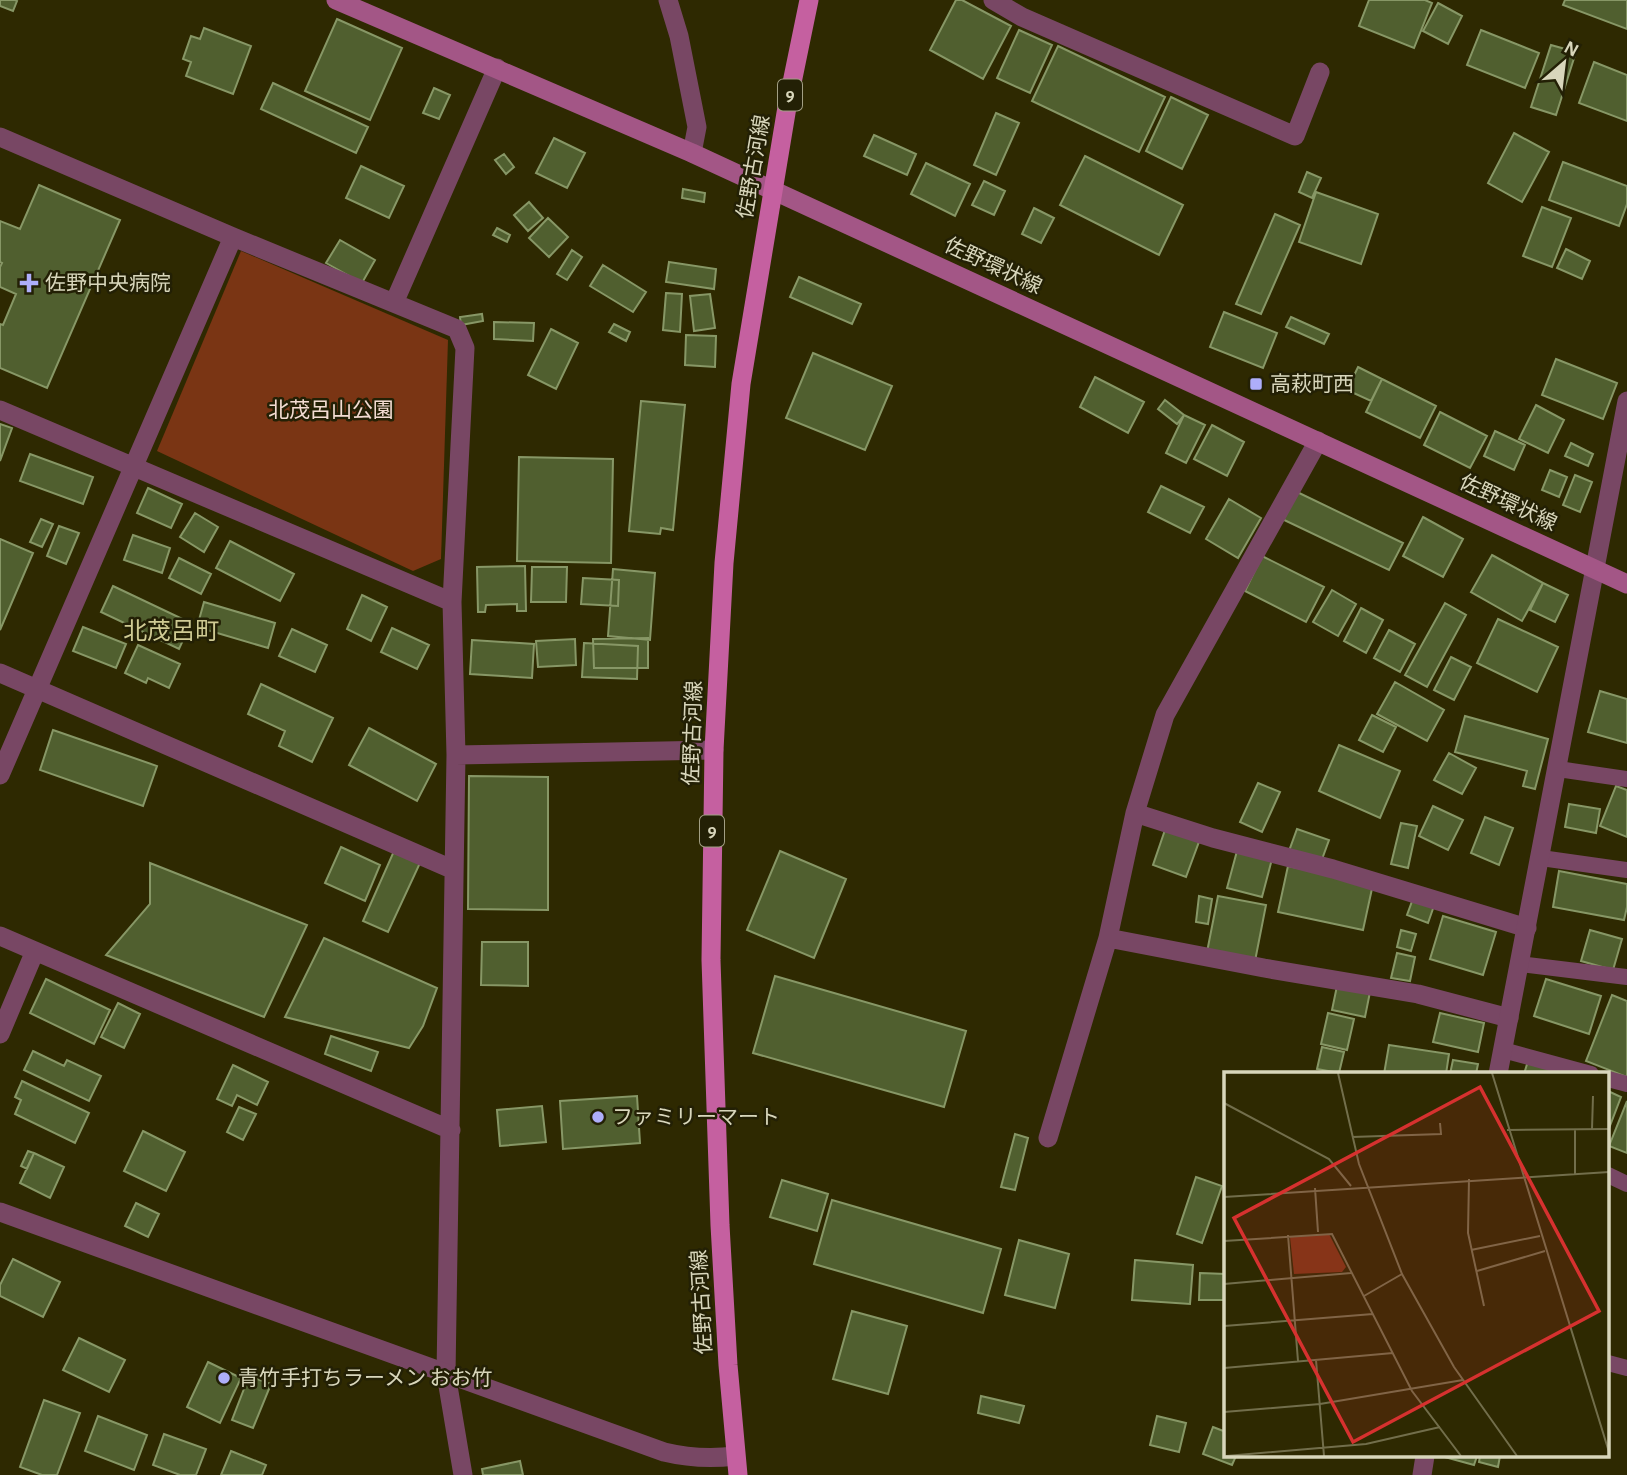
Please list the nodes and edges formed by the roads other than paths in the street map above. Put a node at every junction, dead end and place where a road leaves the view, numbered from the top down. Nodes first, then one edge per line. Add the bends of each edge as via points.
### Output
1 (336, 0) edge
2 (668, 0) edge
3 (809, 0) edge
4 (993, 0) edge
5 (497, 68) junction
6 (1320, 72) dead end
7 (0, 137) edge
8 (692, 153) junction
9 (773, 190) junction
10 (233, 237) junction
11 (394, 303) junction
12 (1627, 401) edge
13 (0, 410) edge
14 (1318, 441) junction
15 (134, 467) junction
16 (1596, 569) junction
17 (1627, 584) edge
18 (452, 602) junction
19 (0, 673) edge
20 (37, 689) junction
21 (714, 750) junction
22 (456, 755) junction
23 (1558, 769) junction
24 (0, 775) edge
25 (1627, 779) edge
26 (1135, 813) junction
27 (1541, 858) junction
28 (453, 870) junction
29 (1627, 870) edge
30 (1527, 928) junction
31 (0, 936) edge
32 (1108, 938) junction
33 (35, 951) junction
34 (1520, 964) junction
35 (1627, 976) edge
36 (1509, 1018) junction
37 (0, 1034) edge
38 (1503, 1050) junction
39 (1498, 1072) edge
40 (1584, 1072) edge
41 (1610, 1080) edge
42 (1627, 1084) edge
43 (451, 1130) junction
44 (1048, 1138) dead end
45 (1610, 1176) edge
46 (1627, 1184) edge
47 (0, 1212) edge
48 (1610, 1364) edge
49 (1627, 1368) edge
50 (446, 1374) junction
51 (736, 1466) edge
52 (463, 1475) edge

1 - 5 main road, 佐野環状線
2 - 8 street via 697,127
3 - 9 main road, 佐野古河線 / 9
4 - 6 street via 1022,17 1295,135
5 - 8 main road, 佐野環状線
5 - 11 street
7 - 10 street
8 - 9 main road, 佐野環状線
9 - 14 main road, 佐野環状線
9 - 21 main road, 佐野古河線 / 9 via 741,384 724,563
10 - 11 street
10 - 15 street
11 - 18 street via 457,329 465,348
12 - 16 street
13 - 15 street
14 - 16 main road, 佐野環状線
14 - 26 street via 1165,715
15 - 18 street
15 - 20 street
16 - 17 main road, 佐野環状線
16 - 23 street
18 - 22 street
19 - 20 street
20 - 24 street
20 - 28 street
21 - 22 street
21 - 51 main road, 佐野古河線 / 9 via 711,960 720,1225
22 - 28 street
23 - 25 lane
23 - 27 street
26 - 30 street
26 - 32 street
27 - 29 lane
27 - 30 street
28 - 43 street
30 - 34 street
31 - 33 street
32 - 36 street via 1418,993
32 - 44 street
33 - 37 street
33 - 43 street
34 - 35 lane
34 - 36 street
36 - 38 street
38 - 39 street
38 - 40 lane
41 - 42 lane
43 - 50 street
45 - 46 lane
47 - 50 street
48 - 49 lane
50 - 51 street via 664,1452
50 - 52 street

